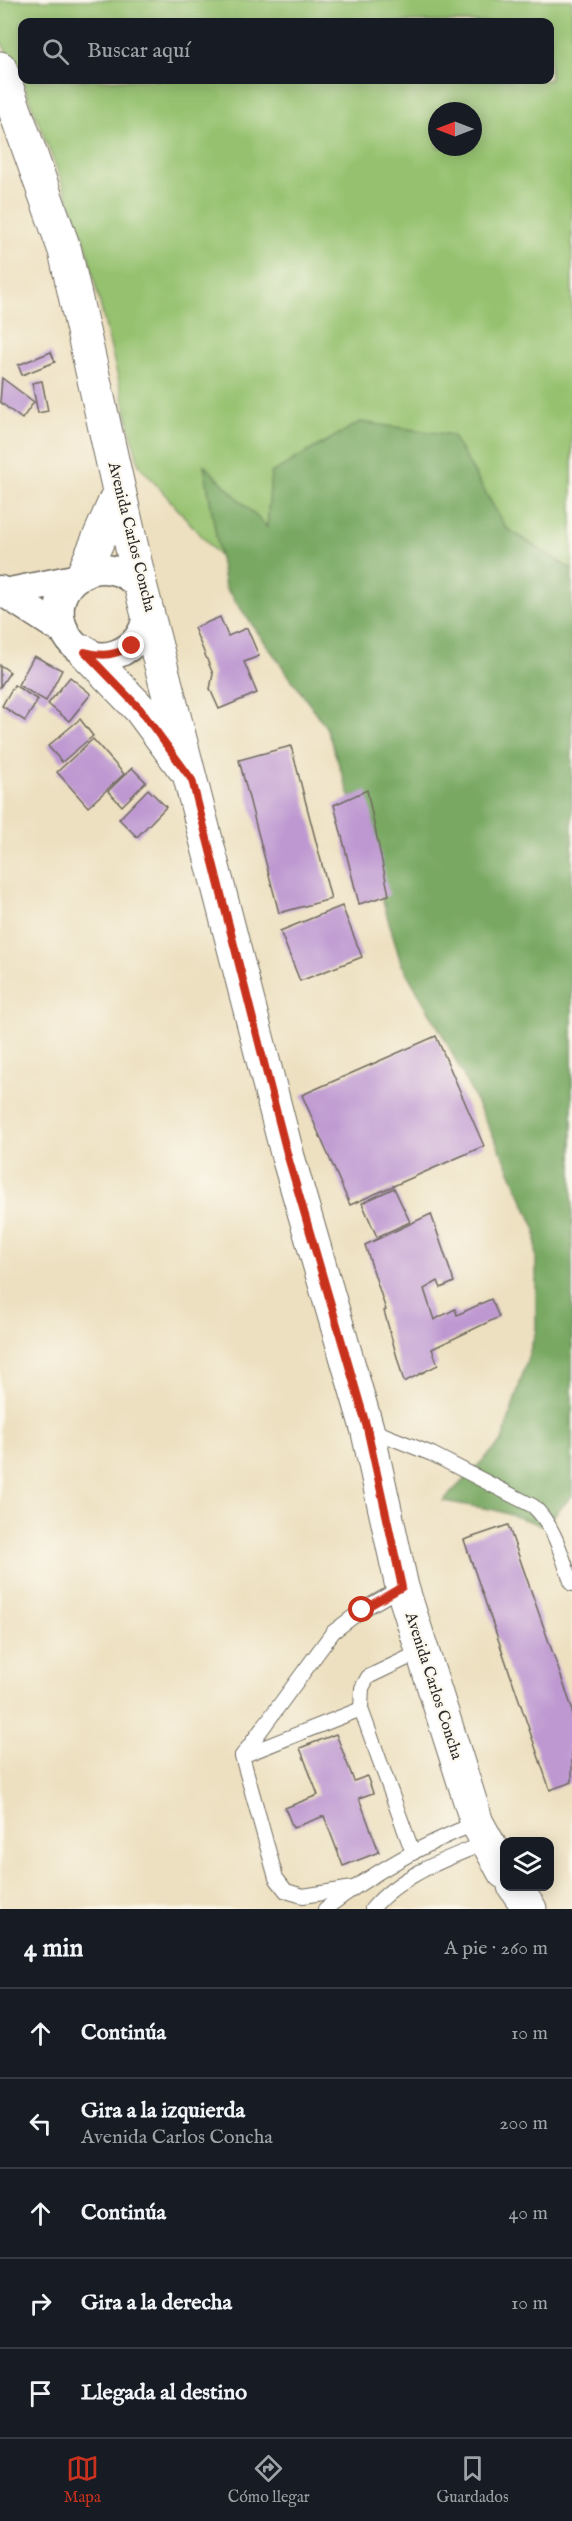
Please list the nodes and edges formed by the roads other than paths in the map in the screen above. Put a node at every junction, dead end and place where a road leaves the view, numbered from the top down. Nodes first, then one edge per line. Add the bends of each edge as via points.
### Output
1 (0, 68) edge
2 (119, 492) junction
3 (79, 576) junction
4 (2, 591) edge
5 (144, 594) junction
6 (75, 642) junction
7 (192, 780) junction
8 (367, 1428) junction
9 (572, 1584) edge
10 (402, 1587) junction
11 (422, 1651) junction
12 (361, 1709) junction
13 (242, 1756) junction
14 (482, 1832) junction
15 (413, 1853) junction
16 (500, 1865) edge
17 (353, 1888) junction
18 (517, 1891) edge
19 (325, 1909) edge
20 (372, 1909) edge
21 (530, 1909) edge

1 - 2 street, Avenida Carlos Concha via 65,251
2 - 3 street
2 - 5 street, Avenida Carlos Concha
3 - 4 street
3 - 5 street via 96,568 109,568 133,578
3 - 6 street via 62,598 61,622
4 - 6 street
5 - 6 street via 148,617 143,633 132,646 118,654 101,656
5 - 7 street, Avenida Carlos Concha
6 - 7 street via 140,709
7 - 8 street, Avenida Carlos Concha via 288,1157
8 - 9 lane via 432,1454 533,1506 551,1529
8 - 10 street, Avenida Carlos Concha
10 - 11 street, Avenida Carlos Concha
10 - 13 lane via 333,1632
11 - 12 lane via 368,1677 362,1688
11 - 14 street, Avenida Carlos Concha
12 - 13 lane
12 - 15 lane
13 - 17 lane via 276,1878 286,1891 303,1896
14 - 15 lane via 450,1833
14 - 16 street, Avenida Carlos Concha
14 - 20 lane via 380,1899
15 - 17 lane
17 - 19 lane
18 - 21 street

